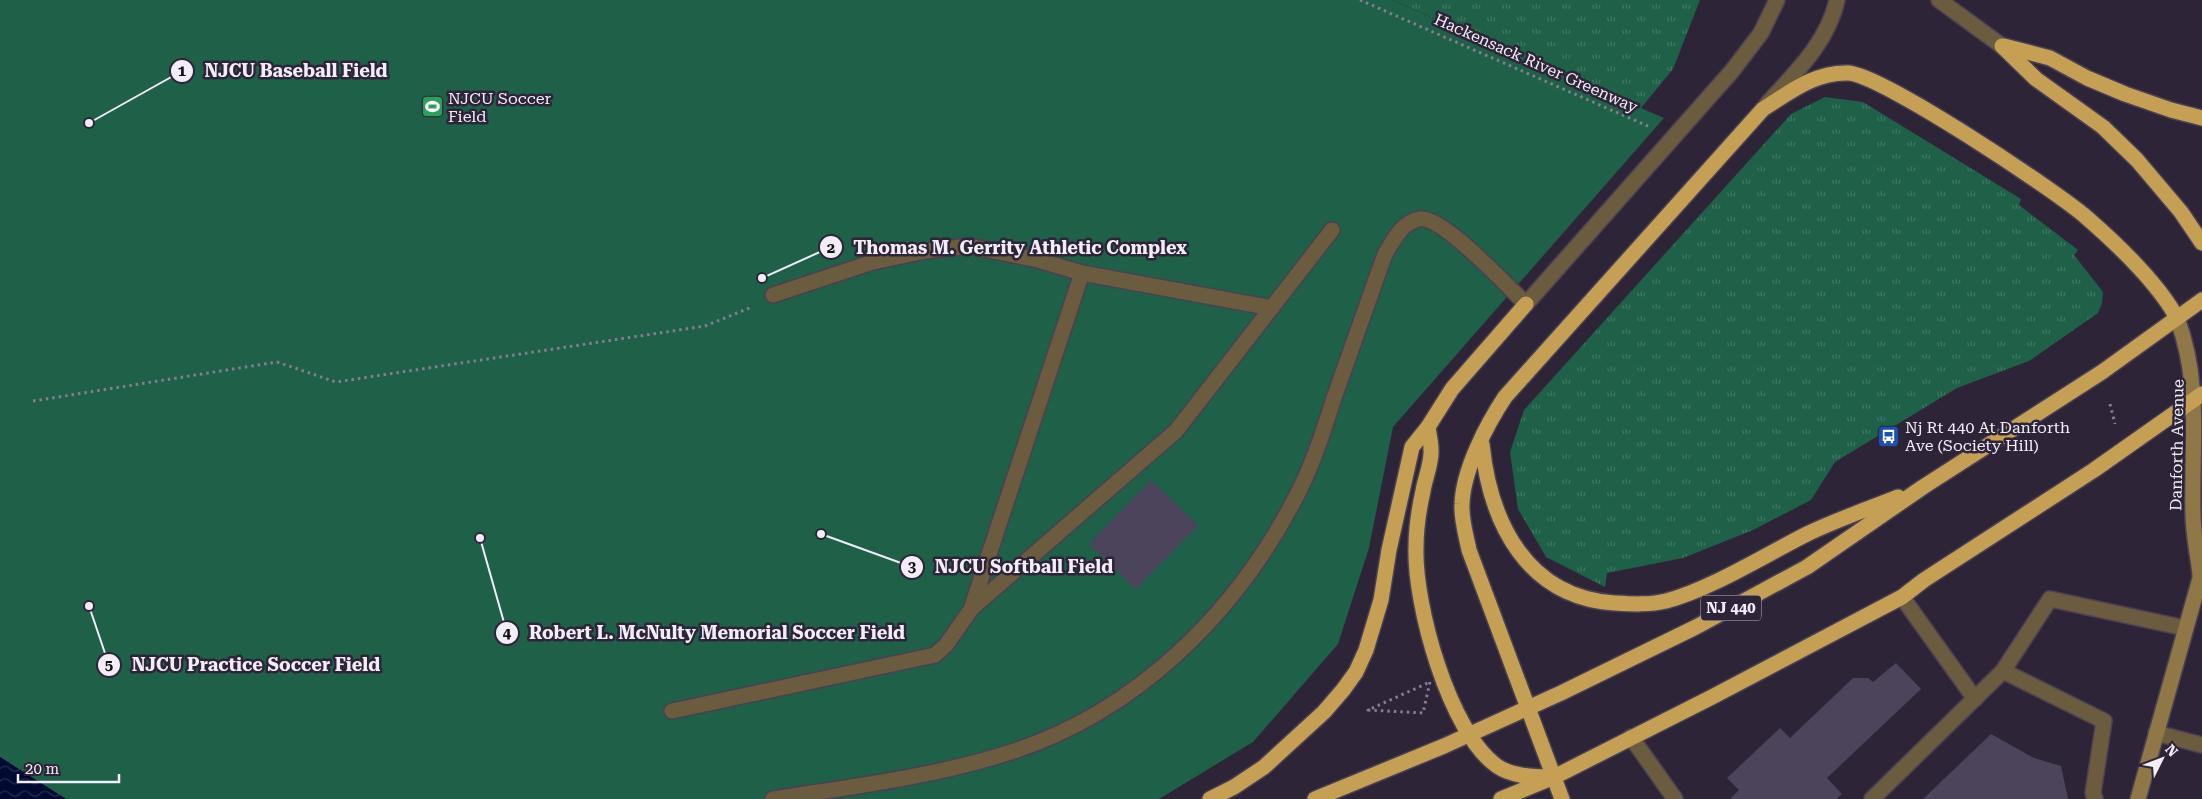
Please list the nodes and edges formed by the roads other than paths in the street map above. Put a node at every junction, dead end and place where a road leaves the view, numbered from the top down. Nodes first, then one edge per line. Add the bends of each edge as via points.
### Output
1 (1777, 0) edge
2 (1837, 0) edge
3 (1939, 0) edge
4 (2002, 46) junction
5 (1763, 109) junction
6 (2202, 118) edge
7 (1332, 230) dead end
8 (2202, 243) edge
9 (1082, 273) junction
10 (773, 295) road end
11 (2202, 300) edge
12 (1526, 304) junction
13 (1272, 308) junction
14 (2177, 318) junction
15 (2200, 395) edge
16 (1428, 427) junction
17 (1481, 441) junction
18 (1923, 487) junction
19 (2201, 573) edge
20 (1902, 597) junction
21 (972, 608) junction
22 (2185, 628) junction
23 (2003, 671) junction
24 (1975, 699) junction
25 (1528, 708) junction
26 (672, 710) dead end
27 (2156, 733) junction
28 (1468, 735) junction
29 (1631, 737) junction
30 (2202, 744) edge
31 (1554, 777) junction
32 (773, 799) edge
33 (1210, 799) edge
34 (1315, 799) edge
35 (1501, 799) edge
36 (1562, 799) edge
37 (1675, 799) edge
38 (1872, 799) edge
39 (2095, 799) edge
40 (2138, 799) edge

1 - 12 street via 1761,32 1738,64
2 - 5 street via 1830,23 1814,51
3 - 4 street
4 - 6 highway via 2050,58 2125,94
4 - 8 highway via 2036,80 2103,128 2137,160 2176,205
5 - 14 highway via 1814,78 1850,73 1874,80 2074,207 2148,279
5 - 17 highway via 1505,397
7 - 13 street
9 - 10 street via 969,246 873,262
9 - 13 street
9 - 21 street
11 - 14 highway, NJ 440
12 - 16 highway via 1452,389
12 - 32 street via 1451,232 1436,222 1420,218 1410,222 1401,229 1385,254 1300,488 1277,533 1252,571 1186,648 1126,695 1096,713 1052,736 1001,756 948,770
13 - 21 street via 1176,431
14 - 15 main road, Danforth Avenue via 2192,353
14 - 18 highway, NJ 440 via 2102,372
15 - 19 main road, Danforth Avenue via 2193,514
15 - 20 highway via 2094,470
16 - 28 highway via 1431,451 1416,547 1419,597 1434,649
16 - 33 highway via 1412,446 1381,600 1356,672 1324,712 1264,767
17 - 18 highway via 1488,489 1517,550 1560,589 1600,602 1642,605 1667,600 1808,534
17 - 25 highway via 1465,486 1462,518 1469,550
18 - 25 highway, NJ 440 via 1807,567 1696,626
19 - 22 main road, Danforth Avenue
20 - 24 street
20 - 29 highway
21 - 26 street via 946,645 924,658
22 - 23 street via 2050,599
22 - 27 main road, Danforth Avenue
23 - 24 street
23 - 39 street via 2104,721 2093,793
24 - 38 street
25 - 28 highway, NJ 440
25 - 31 highway
27 - 30 street
27 - 40 main road, Danforth Avenue
28 - 31 highway via 1498,768 1532,777
28 - 34 highway, NJ 440
29 - 31 highway
29 - 37 street
31 - 35 highway
31 - 36 highway

